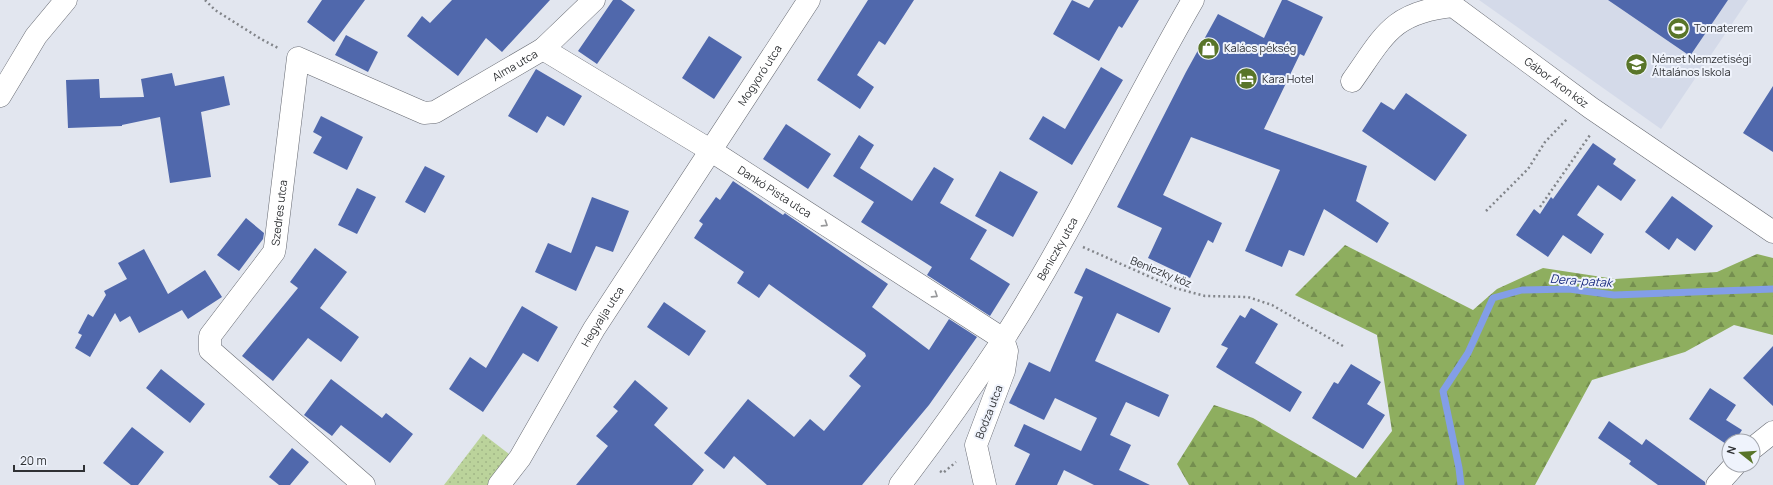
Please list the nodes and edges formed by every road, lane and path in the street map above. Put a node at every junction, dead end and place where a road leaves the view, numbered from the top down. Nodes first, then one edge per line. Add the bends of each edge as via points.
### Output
1 (66, 0) edge
2 (205, 0) edge
3 (594, 0) edge
4 (808, 0) edge
5 (1193, 0) edge
6 (543, 49) junction
7 (298, 58) junction
8 (1352, 81) dead end
9 (0, 96) edge
10 (1599, 113) junction
11 (710, 150) junction
12 (1540, 207) dead end
13 (1486, 211) dead end
14 (1773, 232) edge
15 (1063, 238) junction
16 (1003, 339) junction
17 (1343, 346) dead end
18 (1773, 432) edge
19 (1761, 442) edge
20 (976, 445) junction
21 (919, 459) junction
22 (1728, 473) edge
23 (364, 485) edge
24 (499, 485) edge
25 (900, 485) edge
26 (985, 485) edge
27 (1717, 485) edge

1 - 9 street via 36,36
2 - 7 path via 215,10 260,39
3 - 6 street, Alma utca
4 - 11 street, Mogyoró utca
5 - 15 street, Beniczky utca via 1154,67
6 - 7 street, Alma utca via 435,112 424,113
6 - 11 street, Dankó Pista utca
7 - 23 street, Szedres utca via 274,252 210,336 210,350
8 - 10 street, Gábor Áron köz via 1389,29 1406,17 1437,7 1453,6
10 - 12 path via 1590,135
10 - 13 path via 1572,114 1545,142 1528,169
10 - 14 street, Gábor Áron köz
11 -> 16 street, Dankó Pista utca
11 - 24 street, Hegyalja utca via 594,329 520,458
15 - 16 street, Beniczky utca
15 - 17 path, Beniczky köz via 1175,288 1205,296 1248,297 1272,306
16 - 20 street, Bodza utca via 1007,350 1004,371
16 - 21 street, Beniczky utca
18 - 19 street
20 - 21 path via 943,473
20 - 26 street, Bodza utca
21 - 25 street, Beniczky utca
22 - 27 street

